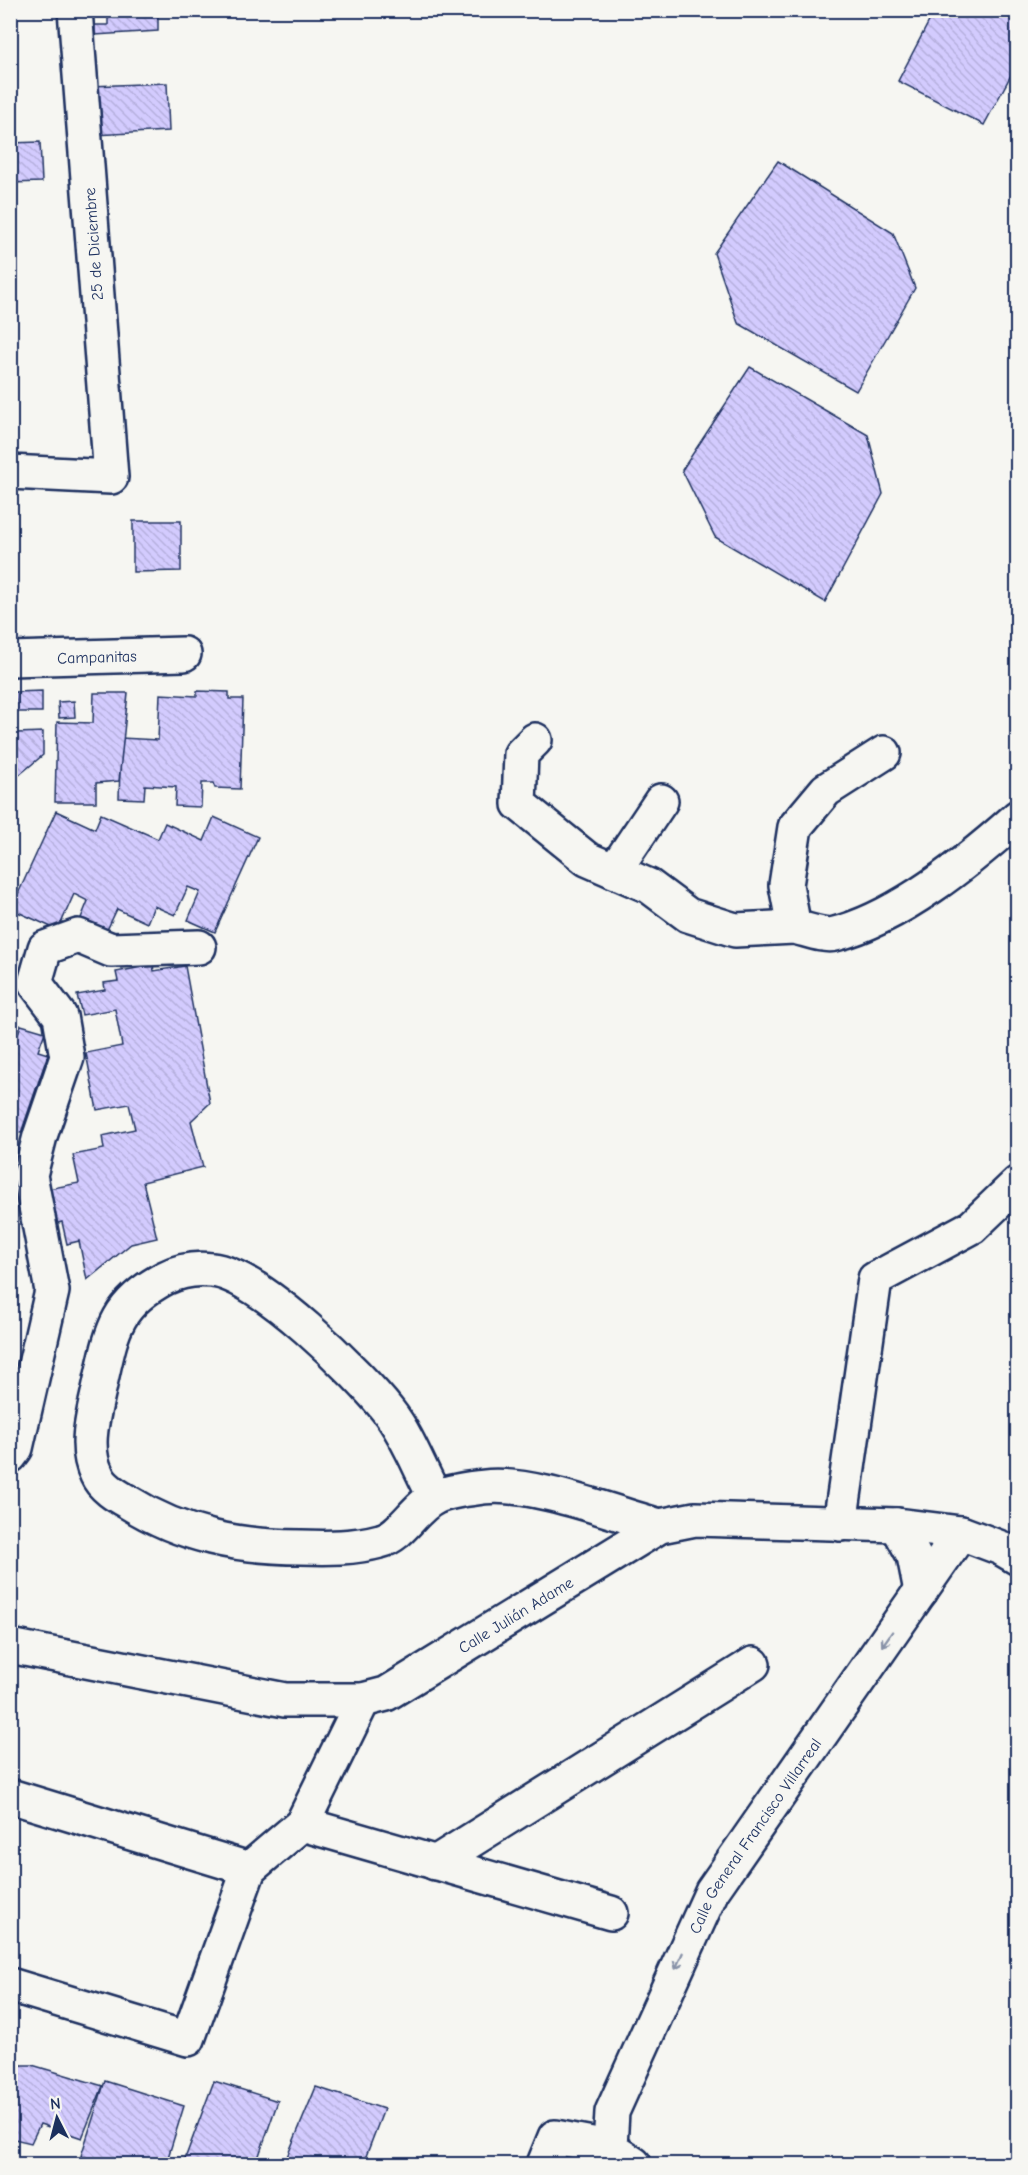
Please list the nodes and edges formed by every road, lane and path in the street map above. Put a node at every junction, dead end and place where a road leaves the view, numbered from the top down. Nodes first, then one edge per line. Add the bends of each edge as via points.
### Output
1 (75, 10) edge
2 (10, 472) edge
3 (184, 654) dead end
4 (10, 659) edge
5 (535, 740) dead end
6 (884, 753) dead end
7 (661, 801) dead end
8 (1017, 817) edge
9 (614, 871) junction
10 (794, 927) junction
11 (200, 947) dead end
12 (1017, 1184) edge
13 (10, 1455) edge
14 (435, 1497) junction
15 (840, 1524) junction
16 (897, 1525) junction
17 (660, 1526) junction
18 (961, 1533) junction
19 (1017, 1558) edge
20 (921, 1591) junction
21 (10, 1646) edge
22 (753, 1664) dead end
23 (363, 1700) junction
24 (10, 1796) edge
25 (302, 1824) junction
26 (435, 1863) junction
27 (249, 1869) junction
28 (611, 1913) dead end
29 (10, 1985) edge
30 (617, 2159) edge
31 (544, 2164) edge

1 - 2 street, 25 de Diciembre via 111,477
3 - 4 street, Campanitas
5 - 9 street via 521,754 519,804 587,860
6 - 10 street via 826,789 795,827 786,885
7 - 9 street
8 - 10 street via 984,848 898,908 832,935
9 - 10 street via 649,886 688,915 735,930
11 - 13 street via 111,950 78,936 45,948 35,983 60,1016 67,1057 30,1175 52,1291 16,1448
12 - 15 street via 972,1227 875,1279
14 - 14 street via 383,1405 337,1354 241,1280 214,1270 179,1271 150,1286 127,1305 112,1328 89,1434 92,1459 98,1478 106,1486 148,1514 193,1534 255,1547 334,1548 385,1540
14 - 17 street via 512,1486
15 - 16 street, Calle Julián Adame
15 - 17 street, Calle Julián Adame via 695,1519
16 - 18 street, Calle Julián Adame
16 - 20 street via 914,1556
17 - 23 street, Calle Julián Adame via 386,1694
18 - 19 street, Calle Julián Adame
18 - 20 street, Calle General Francisco Villarreal
20 -> 30 street, Calle General Francisco Villarreal via 712,1891 612,2112
21 - 23 street, Calle Julián Adame via 285,1700
22 - 26 street
23 - 25 street
24 - 27 street
25 - 26 street
25 - 27 street
26 - 28 street
27 - 29 street via 188,2039
30 - 31 street via 555,2137

